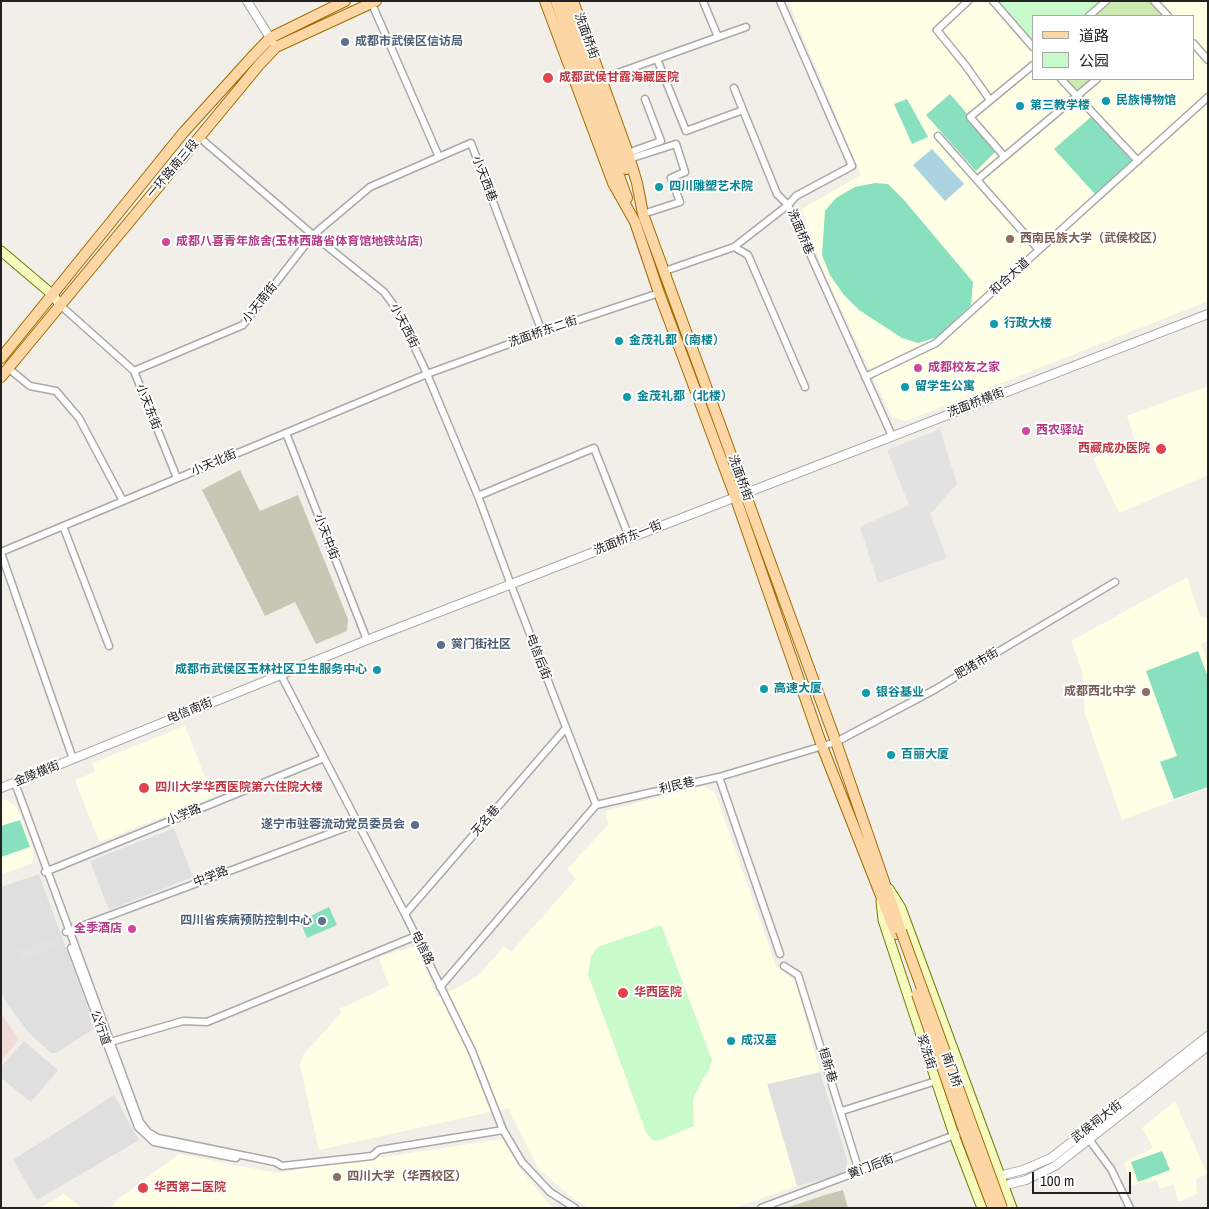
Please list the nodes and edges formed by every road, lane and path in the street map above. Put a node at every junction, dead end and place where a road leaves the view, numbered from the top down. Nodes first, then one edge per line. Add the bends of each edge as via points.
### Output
1 (248, 1) edge
2 (345, 1) edge
3 (545, 1) edge
4 (556, 1) edge
5 (564, 1) edge
6 (573, 1) edge
7 (703, 1) edge
8 (780, 1) edge
9 (968, 1) edge
10 (993, 1) edge
11 (1106, 1) edge
12 (1154, 1) edge
13 (374, 3) edge
14 (1090, 15) edge
15 (1167, 15) edge
16 (746, 27) dead end
17 (718, 37) junction
18 (273, 43) junction
19 (1194, 45) edge
20 (1032, 46) edge
21 (657, 59) junction
22 (1208, 60) edge
23 (1032, 66) edge
24 (601, 79) junction
25 (1062, 80) edge
26 (1096, 80) edge
27 (734, 88) dead end
28 (1077, 96) junction
29 (1208, 97) edge
30 (645, 99) dead end
31 (990, 100) junction
32 (743, 110) junction
33 (938, 136) dead end
34 (199, 137) junction
35 (622, 154) junction
36 (1004, 156) junction
37 (439, 157) junction
38 (1138, 161) junction
39 (978, 179) junction
40 (788, 205) junction
41 (643, 214) junction
42 (635, 222) junction
43 (313, 235) junction
44 (734, 247) junction
45 (1040, 250) junction
46 (1, 251) edge
47 (665, 271) junction
48 (658, 293) junction
49 (53, 295) junction
50 (60, 305) junction
51 (1208, 314) edge
52 (542, 332) junction
53 (1, 358) edge
54 (4, 371) edge
55 (134, 371) junction
56 (427, 374) junction
57 (865, 377) junction
58 (805, 387) dead end
59 (286, 433) junction
60 (892, 436) junction
61 (178, 478) junction
62 (740, 495) junction
63 (478, 496) junction
64 (122, 501) junction
65 (63, 526) junction
66 (629, 538) junction
67 (1, 552) edge
68 (1115, 582) dead end
69 (510, 585) junction
70 (367, 640) junction
71 (109, 646) dead end
72 (281, 675) junction
73 (566, 728) junction
74 (836, 742) junction
75 (822, 746) junction
76 (324, 758) junction
77 (73, 759) junction
78 (719, 777) junction
79 (13, 784) junction
80 (1, 788) edge
81 (596, 805) junction
82 (358, 823) junction
83 (45, 872) junction
84 (884, 890) junction
85 (405, 914) junction
86 (67, 931) junction
87 (899, 933) junction
88 (416, 936) junction
89 (780, 954) dead end
90 (784, 966) dead end
91 (440, 987) junction
92 (1208, 1036) edge
93 (108, 1043) junction
94 (1208, 1046) edge
95 (936, 1080) junction
96 (842, 1111) junction
97 (981, 1126) junction
98 (503, 1130) junction
99 (954, 1135) junction
100 (1088, 1138) junction
101 (859, 1171) junction
102 (1000, 1176) junction
103 (974, 1185) junction
104 (1004, 1185) junction
105 (977, 1194) junction
106 (575, 1208) edge
107 (760, 1208) edge
108 (982, 1208) edge
109 (993, 1208) edge
110 (1002, 1208) edge
111 (1012, 1208) edge
112 (1130, 1208) edge

1 - 18 street
2 - 18 main road, 一环路南三段
3 - 42 main road, 洗面桥街 via 613,183
4 - 35 main road
5 - 35 main road
6 - 24 main road, 洗面桥街
7 - 17 street
8 - 40 street, 洗面桥巷 via 852,166 796,196
9 - 31 street via 937,30
10 - 20 street
11 - 14 street
12 - 15 street
13 - 18 main road, 一环路南三段
13 - 37 street
16 - 17 street
17 - 21 street
18 - 34 main road, 一环路南三段
18 - 49 main road, 一环路南三段 via 184,133
19 - 22 street
21 - 24 street
21 - 32 street via 686,131
23 - 31 street
24 - 35 main road, 洗面桥街
25 - 28 street
26 - 28 street
27 - 32 street
28 - 36 street
28 - 38 street
29 - 38 street, 和合大道
30 - 35 street via 661,141
31 - 36 street via 970,118
32 - 40 street via 777,194
33 - 39 street
34 - 43 street, 小天西街
34 - 50 main road, 一环路南三段
35 - 41 main road, 洗面桥街
35 - 41 street via 676,144 685,172 671,178 680,202
35 - 42 main road, 洗面桥街
36 - 39 street
37 - 43 street, 小天西巷 via 370,187
37 - 52 street, 小天西巷 via 471,143
38 - 45 street, 和合大道
39 - 45 street
40 - 44 street
40 - 57 street, 洗面桥巷
41 - 47 main road, 洗面桥街
42 - 48 main road, 洗面桥街
43 - 55 street, 小天南街 via 243,325
43 - 56 street, 小天西街 via 392,301
44 - 47 street
44 - 58 street via 748,254
45 - 57 street, 和合大道 via 936,343
46 - 49 main road
47 - 62 main road, 洗面桥街
48 - 52 street, 洗面桥东二街
48 - 62 main road, 洗面桥街
49 - 50 main road
49 - 53 main road, 一环路南三段
50 - 54 main road, 一环路南三段
50 - 55 street, 小天东街
51 - 60 street, 洗面桥横街
52 - 56 street, 洗面桥东二街
54 - 64 street via 30,386 56,391 79,418
55 - 61 street, 小天东街
56 - 59 street, 小天北街
56 - 63 street, 小天西街
57 - 60 street, 洗面桥巷
59 - 61 street, 小天北街
59 - 70 street, 小天中街
60 - 62 street, 洗面桥横街
61 - 64 street, 小天北街
62 - 66 street, 洗面桥东一街
62 - 74 main road, 洗面桥街
62 - 75 main road, 洗面桥街
63 - 66 street via 594,448
63 - 69 street, 小天西街
64 - 65 street, 小天北街
65 - 67 street, 小天北街
65 - 71 street
66 - 69 street, 洗面桥东一街
67 - 77 street
68 - 74 street, 肥猪市街 via 934,690
69 - 70 street, 电信南街
69 - 73 street, 电信后街
70 - 72 street, 电信南街
72 - 76 street, 电信路
72 - 77 street, 电信南街
73 - 81 street
73 - 85 street, 无名巷
74 - 75 street, 利民巷
74 - 84 main road, 浆洗街
75 - 78 street, 利民巷
75 - 84 main road, 浆洗街
76 - 82 street, 电信路
76 - 83 street, 小学路
77 - 79 street, 金陵横街
78 - 81 street, 利民巷
78 - 89 street
79 - 80 street, 金陵横街
79 - 83 street, 公行道
81 - 91 street
82 - 85 street, 电信路
82 - 86 street, 中学路
83 - 86 street, 公行道
84 - 87 main road, 浆洗街
84 - 95 main road, 浆洗街 via 882,920
84 - 97 main road, 浆洗街 via 901,908
85 - 88 street, 电信路
86 - 93 street, 公行道
87 - 109 main road, 南门桥, bridge
87 - 110 main road, 南门桥, bridge
88 - 91 street, 电信路
88 - 93 street via 208,1022 183,1021
90 - 96 street, 桓新巷 via 798,975
91 - 98 street, 电信路 via 472,1051
92 - 102 street, 武侯祠大街 via 1051,1158
93 - 98 street, 公行道 via 138,1127 154,1142 282,1166 372,1156 380,1150
94 - 100 street, 武侯祠大街
95 - 96 street
95 - 99 main road, 浆洗街
96 - 101 street, 桓新巷
97 - 99 street, 黉门后街
97 - 102 main road, 浆洗街
98 - 106 street, 电信路 via 522,1162 550,1192
99 - 101 street, 黉门后街
99 - 103 main road, 浆洗街
100 - 104 street, 武侯祠大街 via 1055,1166 1026,1180
100 - 112 street via 1111,1169
101 - 107 street, 黉门后街
102 - 103 street, 武侯祠大街
102 - 104 main road, 浆洗街
103 - 105 main road, 浆洗街
104 - 105 street, 武侯祠大街
104 - 111 main road, 浆洗街
105 - 108 main road, 浆洗街

